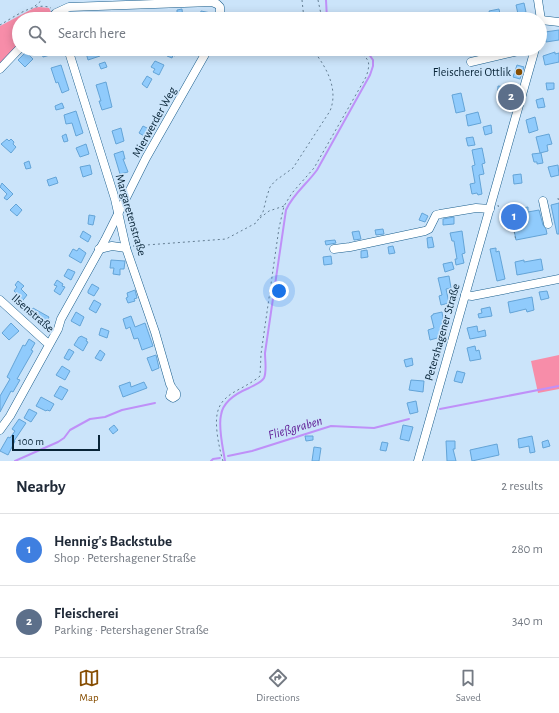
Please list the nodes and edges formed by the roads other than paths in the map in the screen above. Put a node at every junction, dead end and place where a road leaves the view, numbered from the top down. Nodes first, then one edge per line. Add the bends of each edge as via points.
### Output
1 (538, 0) edge
2 (62, 12) edge
3 (221, 12) edge
4 (540, 12) edge
5 (547, 21) edge
6 (559, 22) edge
7 (13, 56) edge
8 (70, 56) edge
9 (204, 56) edge
10 (497, 56) edge
11 (533, 56) edge
12 (471, 62) dead end
13 (0, 69) edge
14 (543, 201) dead end
15 (490, 209) junction
16 (118, 213) junction
17 (548, 224) dead end
18 (126, 248) junction
19 (99, 249) junction
20 (334, 249) dead end
21 (559, 279) edge
22 (465, 295) junction
23 (0, 300) edge
24 (50, 344) junction
25 (172, 388) dead end
26 (0, 430) edge
27 (418, 461) edge

1 - 4 street
2 - 3 street via 69,7 212,2 220,6
5 - 6 street
7 - 13 street
8 - 16 street, Margaretenstraße
9 - 16 street, Mierwerder Weg
10 - 12 street
11 - 15 street, Petershagener Straße
14 - 17 street
15 - 20 street via 476,208 436,215 426,231
15 - 22 street, Petershagener Straße
16 - 18 street, Margaretenstraße
16 - 19 street, Mierwerder Weg
18 - 19 street via 112,246
18 - 25 street, Margaretenstraße
19 - 24 street, Mierwerder Weg via 60,320
21 - 22 street via 472,296
22 - 27 street, Petershagener Straße
23 - 24 street, Ilsenstraße
24 - 26 street, Mierwerder Weg

